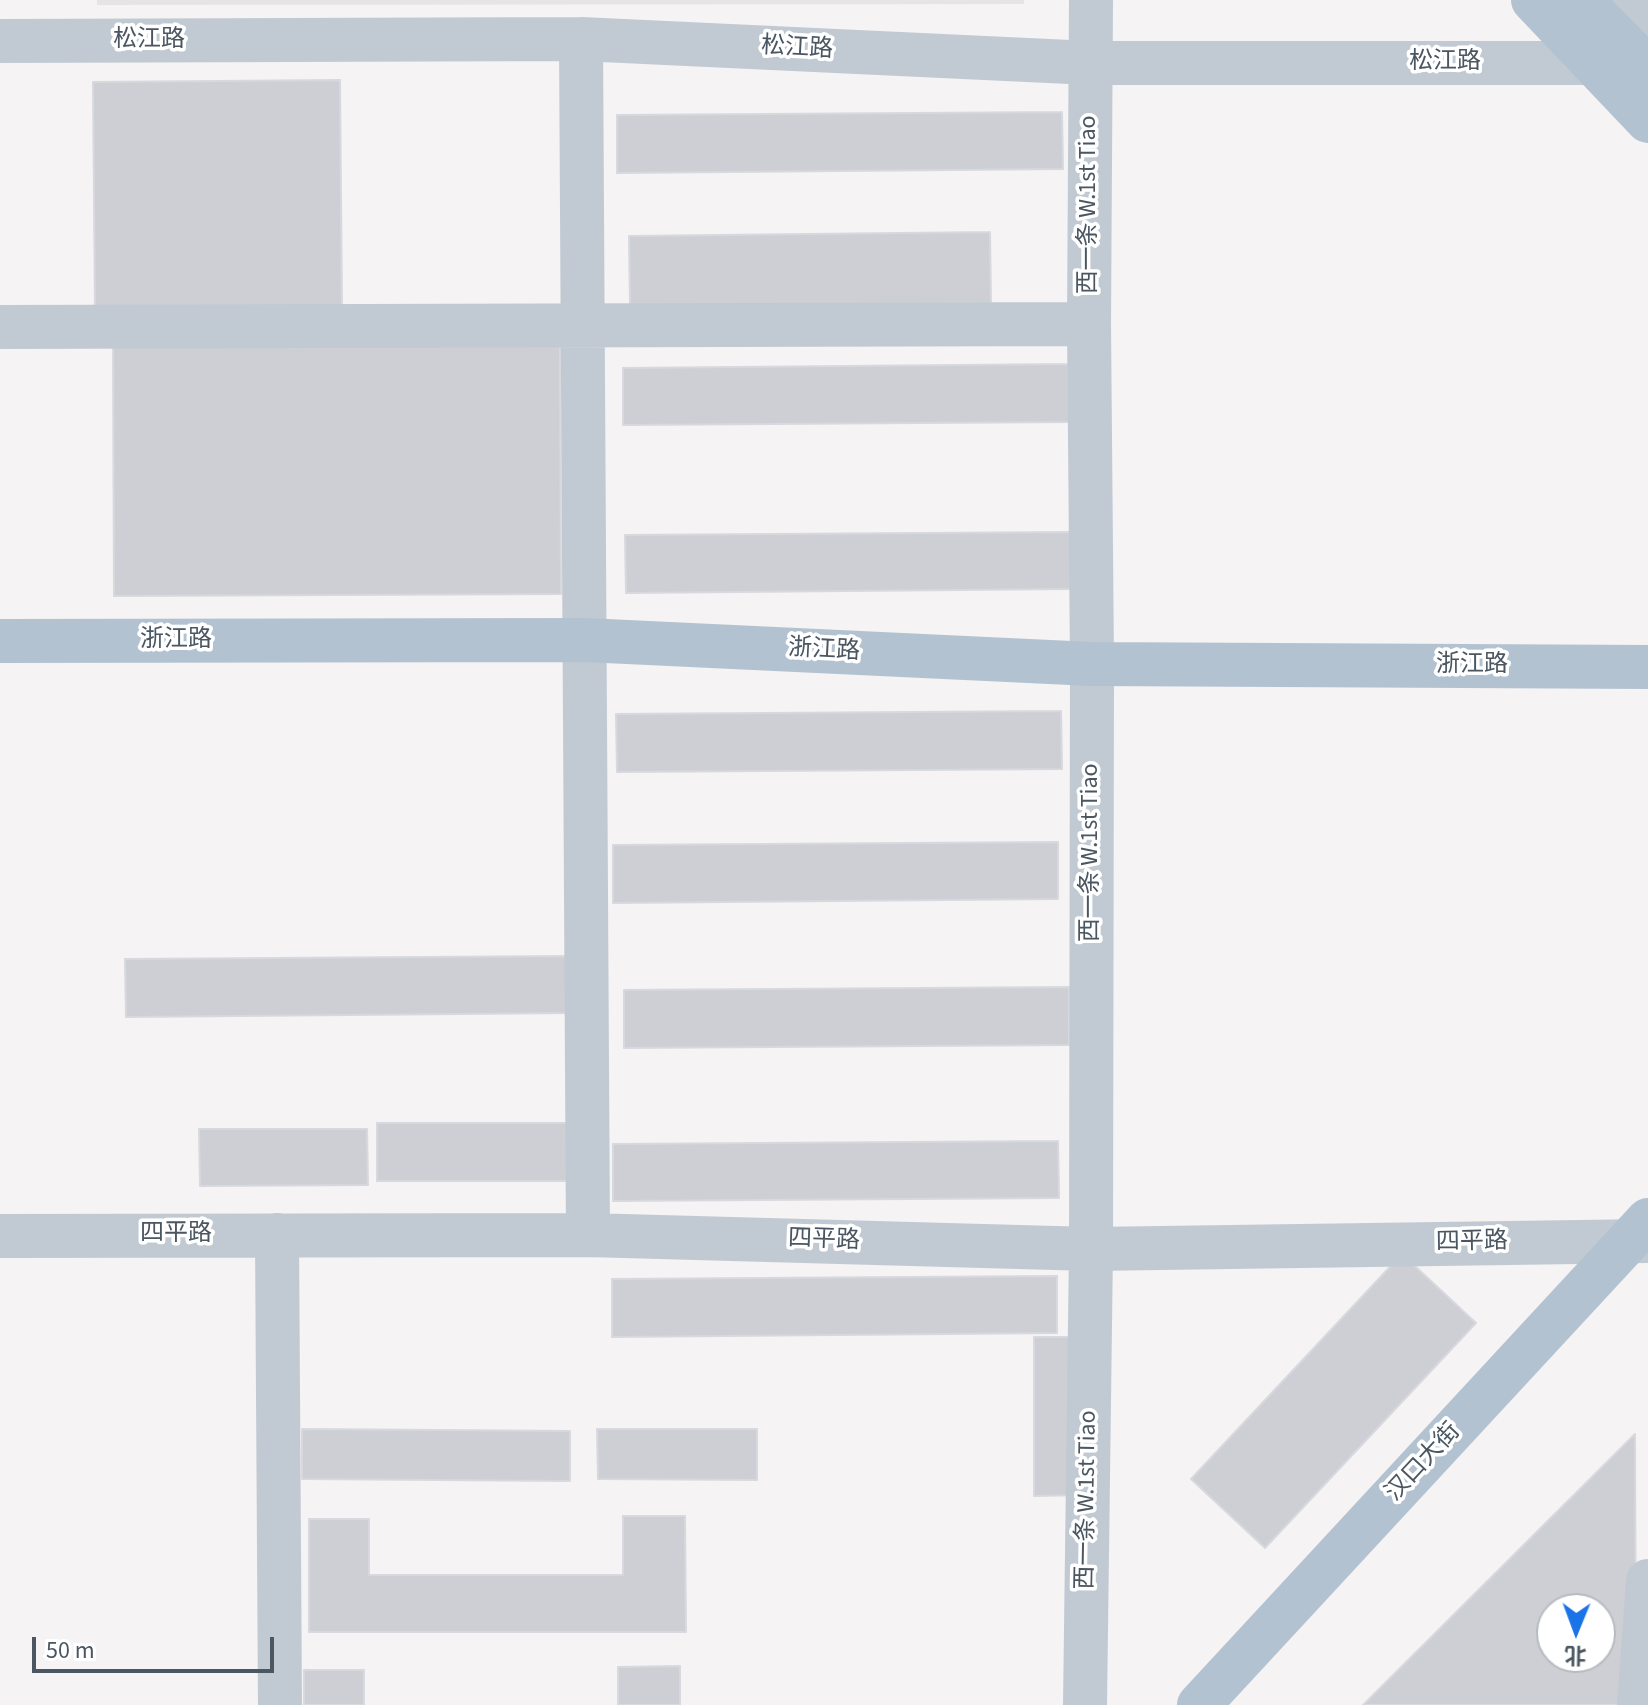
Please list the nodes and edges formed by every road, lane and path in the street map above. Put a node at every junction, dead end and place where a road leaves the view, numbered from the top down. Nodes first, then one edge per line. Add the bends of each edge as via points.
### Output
1 (1091, 0) edge
2 (1533, 0) edge
3 (1581, 0) edge
4 (1630, 0) edge
5 (581, 39) junction
6 (0, 41) edge
7 (1630, 57) edge
8 (1091, 63) junction
9 (1648, 121) edge
10 (1089, 324) junction
11 (583, 326) junction
12 (0, 327) edge
13 (585, 640) junction
14 (0, 641) edge
15 (1092, 664) junction
16 (1648, 667) edge
17 (1642, 1234) edge
18 (277, 1235) junction
19 (588, 1235) junction
20 (0, 1236) edge
21 (1091, 1249) junction
22 (1648, 1581) edge
23 (280, 1705) edge
24 (1085, 1705) edge
25 (1199, 1705) edge
26 (1639, 1705) edge

1 - 8 street, 西一条 W.1st Tiao
2 - 7 main road
3 - 7 main road
4 - 7 street
5 - 6 street, 松江路
5 - 8 street, 松江路
5 - 11 street
7 - 8 street, 松江路
7 - 9 main road
8 - 10 street, 西一条 W.1st Tiao
10 - 11 street
10 - 15 street, 西一条 W.1st Tiao
11 - 12 street
11 - 13 street
13 - 14 main road, 浙江路
13 - 15 main road, 浙江路
13 - 19 street
15 - 16 main road, 浙江路
15 - 21 street, 西一条 W.1st Tiao
17 - 21 street, 四平路
17 - 25 main road, 汉口大街
18 - 19 street, 四平路
18 - 20 street, 四平路
18 - 23 street
19 - 21 street, 四平路
21 - 24 street, 西一条 W.1st Tiao
22 - 26 street

